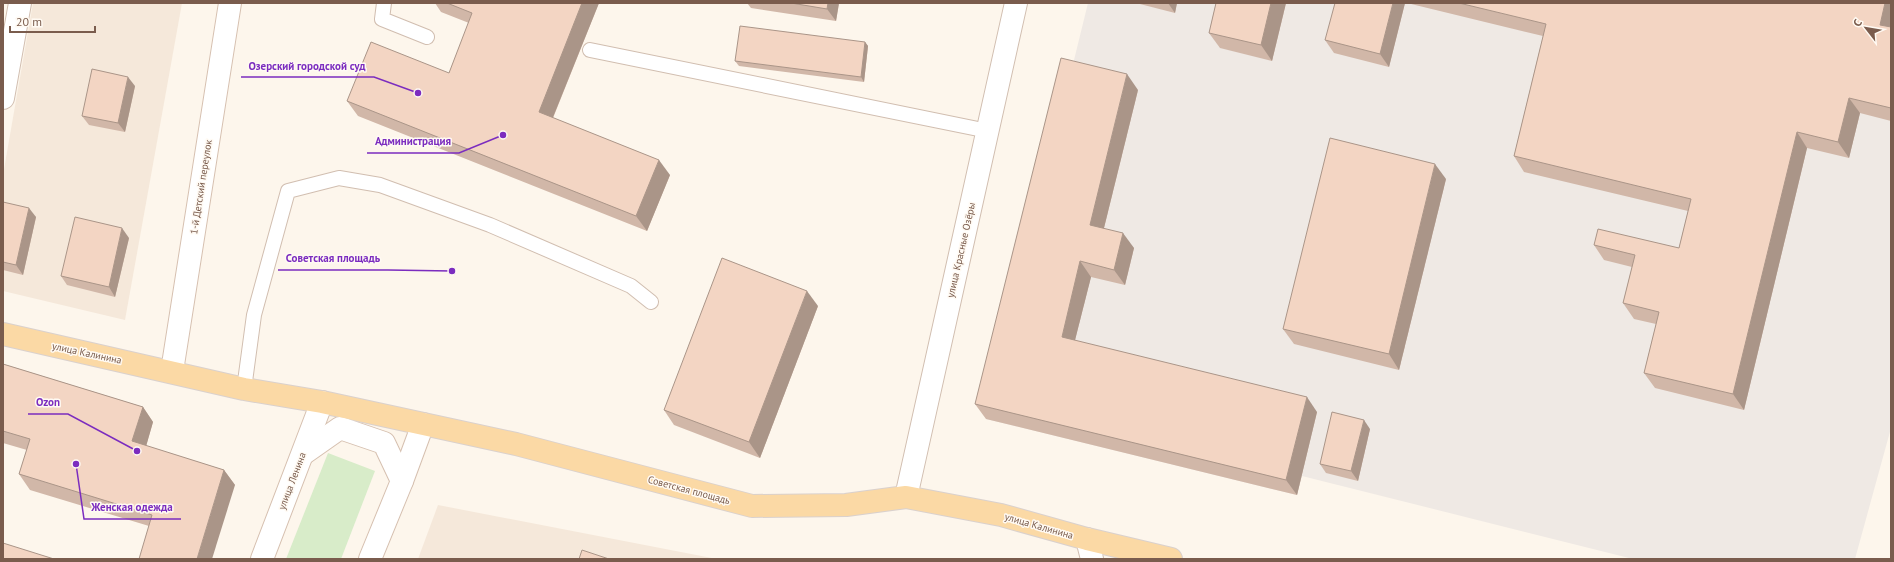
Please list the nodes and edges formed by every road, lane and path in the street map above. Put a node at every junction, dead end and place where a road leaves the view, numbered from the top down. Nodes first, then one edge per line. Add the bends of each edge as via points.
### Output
1 (20, 3) edge
2 (230, 3) edge
3 (384, 3) edge
4 (1016, 3) edge
5 (427, 37) dead end
6 (590, 50) dead end
7 (3, 98) edge
8 (988, 131) junction
9 (651, 302) dead end
10 (3, 334) edge
11 (172, 371) junction
12 (244, 389) junction
13 (322, 402) junction
14 (423, 424) junction
15 (303, 454) junction
16 (402, 481) junction
17 (906, 497) junction
18 (1089, 549) edge
19 (262, 559) edge
20 (370, 559) edge
21 (1171, 559) edge

1 - 7 street
2 - 11 street, 1-й Детский переулок
3 - 5 lane via 382,19
4 - 8 street, улица Красные Озёры
6 - 8 lane
8 - 17 street, улица Красные Озёры
9 - 12 lane via 631,286 490,225 380,185 339,178 288,191 254,315
10 - 11 main road, улица Калинина
11 - 12 main road, Советская площадь
12 - 13 main road, Советская площадь
13 - 14 main road, Советская площадь
13 - 15 street, улица Ленина
14 - 16 street
14 - 17 main road, Советская площадь via 516,444 752,506 846,505
15 - 16 street via 340,428 384,443
15 - 19 street, улица Ленина
16 - 20 street
17 - 18 main road, улица Калинина via 1001,515
18 - 21 main road, улица Калинина

